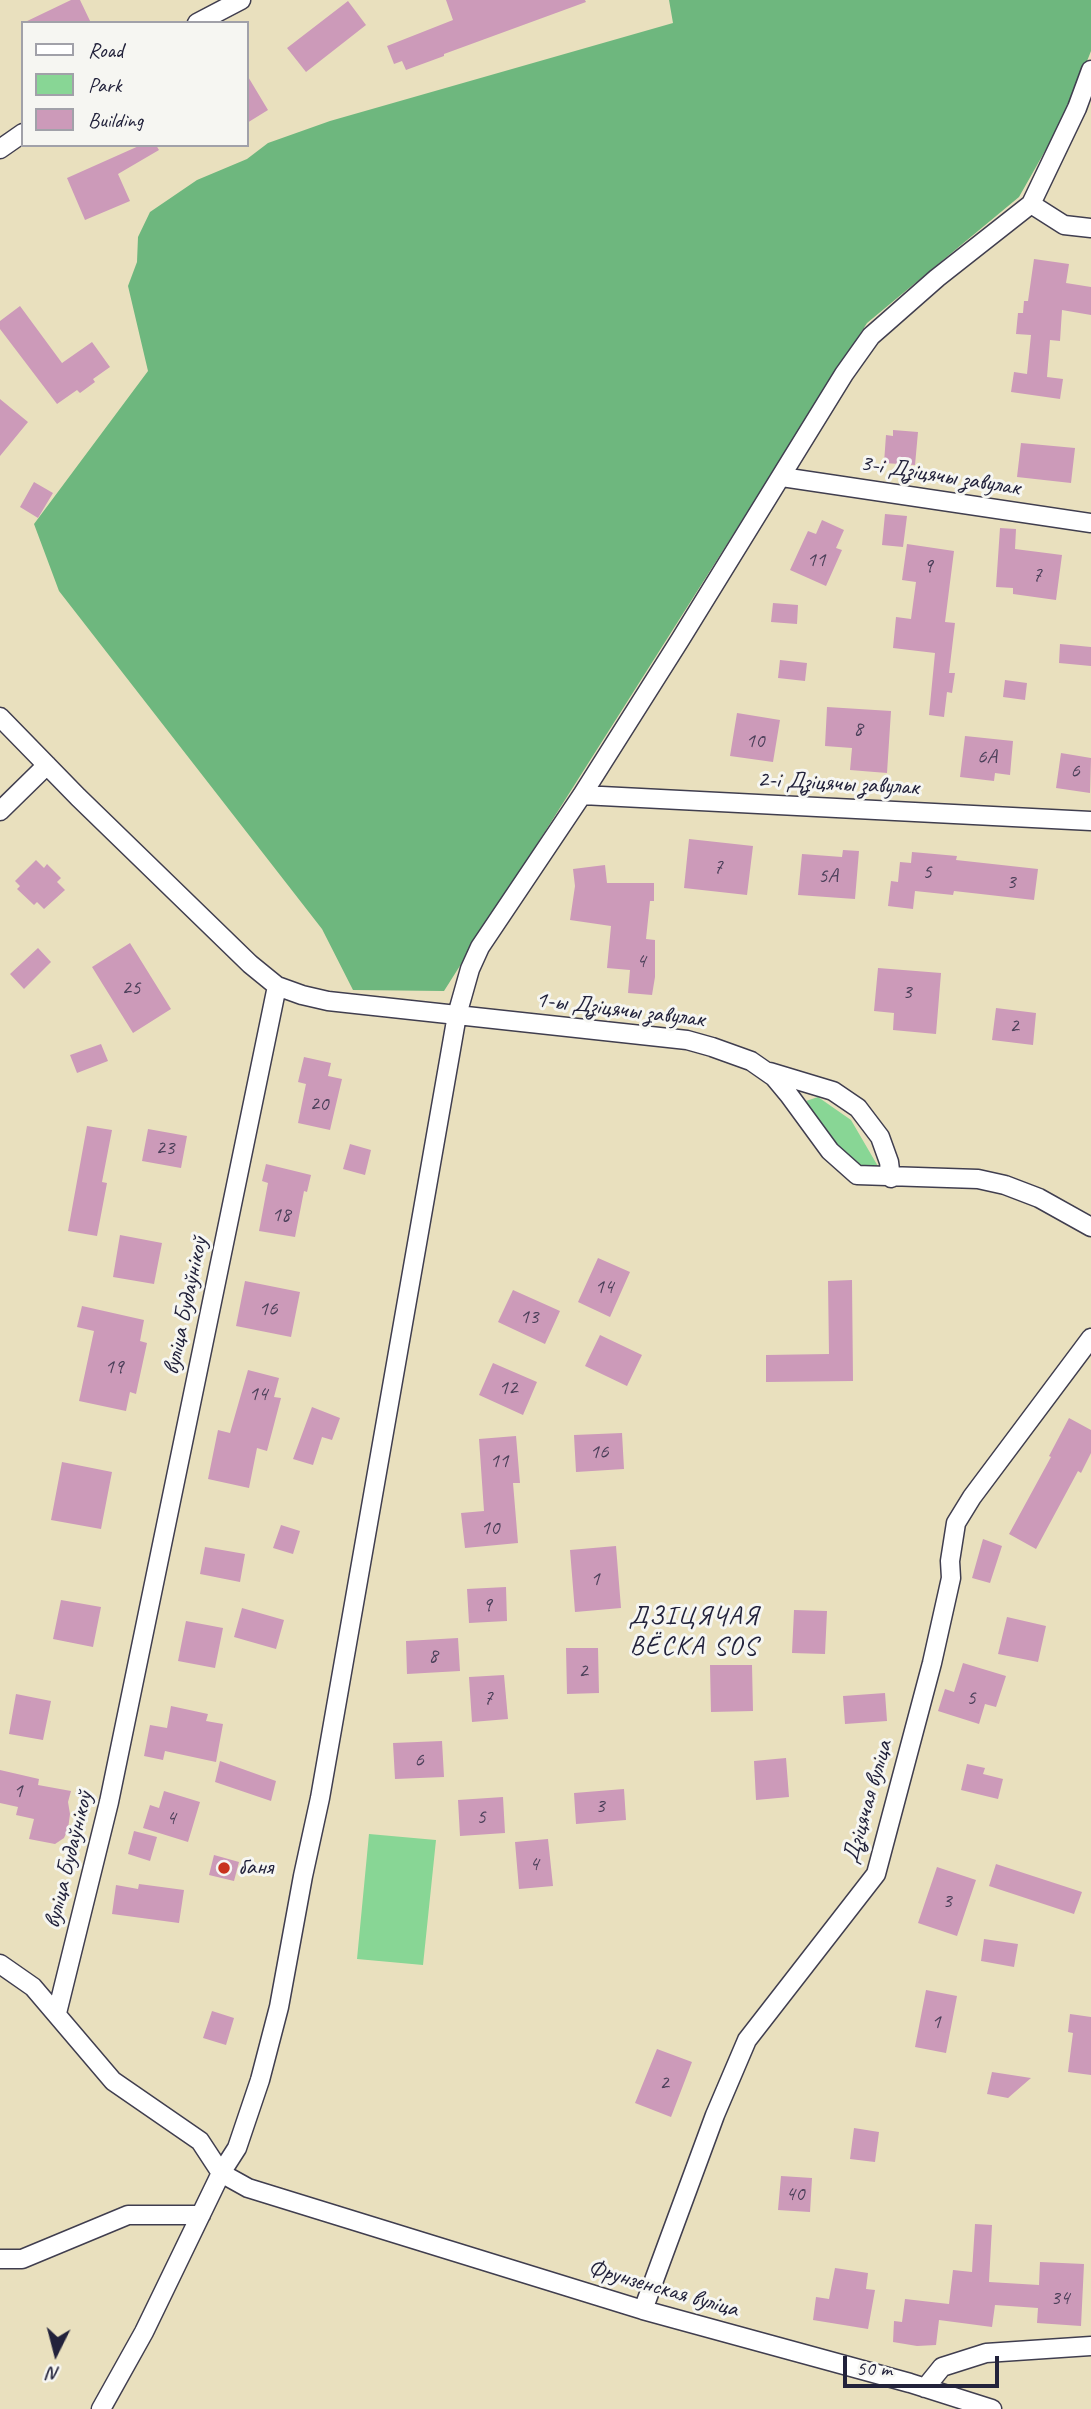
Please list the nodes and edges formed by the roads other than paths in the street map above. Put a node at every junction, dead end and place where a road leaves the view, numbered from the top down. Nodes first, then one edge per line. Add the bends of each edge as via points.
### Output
1 (241, 0) edge
2 (201, 21) edge
3 (1091, 70) edge
4 (21, 134) edge
5 (0, 149) edge
6 (1031, 204) junction
7 (1091, 228) edge
8 (782, 477) junction
9 (1091, 523) edge
10 (0, 717) edge
11 (47, 765) junction
12 (582, 795) junction
13 (0, 811) edge
14 (1091, 821) edge
15 (277, 986) junction
16 (457, 1015) junction
17 (763, 1069) junction
18 (891, 1178) junction
19 (1091, 1227) edge
20 (1091, 1338) edge
21 (0, 1964) edge
22 (57, 2013) junction
23 (221, 2173) junction
24 (201, 2215) junction
25 (0, 2259) edge
26 (643, 2310) junction
27 (1091, 2346) edge
28 (925, 2388) junction
29 (101, 2409) edge
30 (992, 2409) edge

1 - 2 street
3 - 6 street
4 - 5 street
6 - 7 street via 1064,225
6 - 8 street via 871,336
8 - 9 street, 3-і Дзіцячы завулак
8 - 12 street
10 - 11 street
11 - 13 street
11 - 15 street
12 - 14 street, 2-і Дзіцячы завулак
12 - 16 street via 480,947
15 - 16 street, 1-ы Дзіцячы завулак via 328,1001
15 - 22 street, вуліца Будаўнікоў via 109,1802
16 - 17 street, 1-ы Дзіцячы завулак via 687,1040
16 - 23 street via 279,2007 245,2126
17 - 18 street, 1-ы Дзіцячы завулак via 789,1095 830,1152 857,1175
17 - 18 street via 832,1091 858,1108 880,1137
18 - 19 street, 1-ы Дзіцячы завулак via 978,1179 1005,1185
20 - 26 street, Дзіцячая вуліца via 956,1522 951,1578 932,1663 876,1874 747,2040
21 - 22 street via 33,1987
22 - 23 street via 113,2081 200,2141
23 - 24 street
23 - 26 street, Фрунзенская вуліца via 274,2197
24 - 25 street via 128,2215 22,2259
24 - 29 street
26 - 28 street, Фрунзенская вуліца
27 - 28 street via 986,2353 942,2367
28 - 30 street, Фрунзенская вуліца

